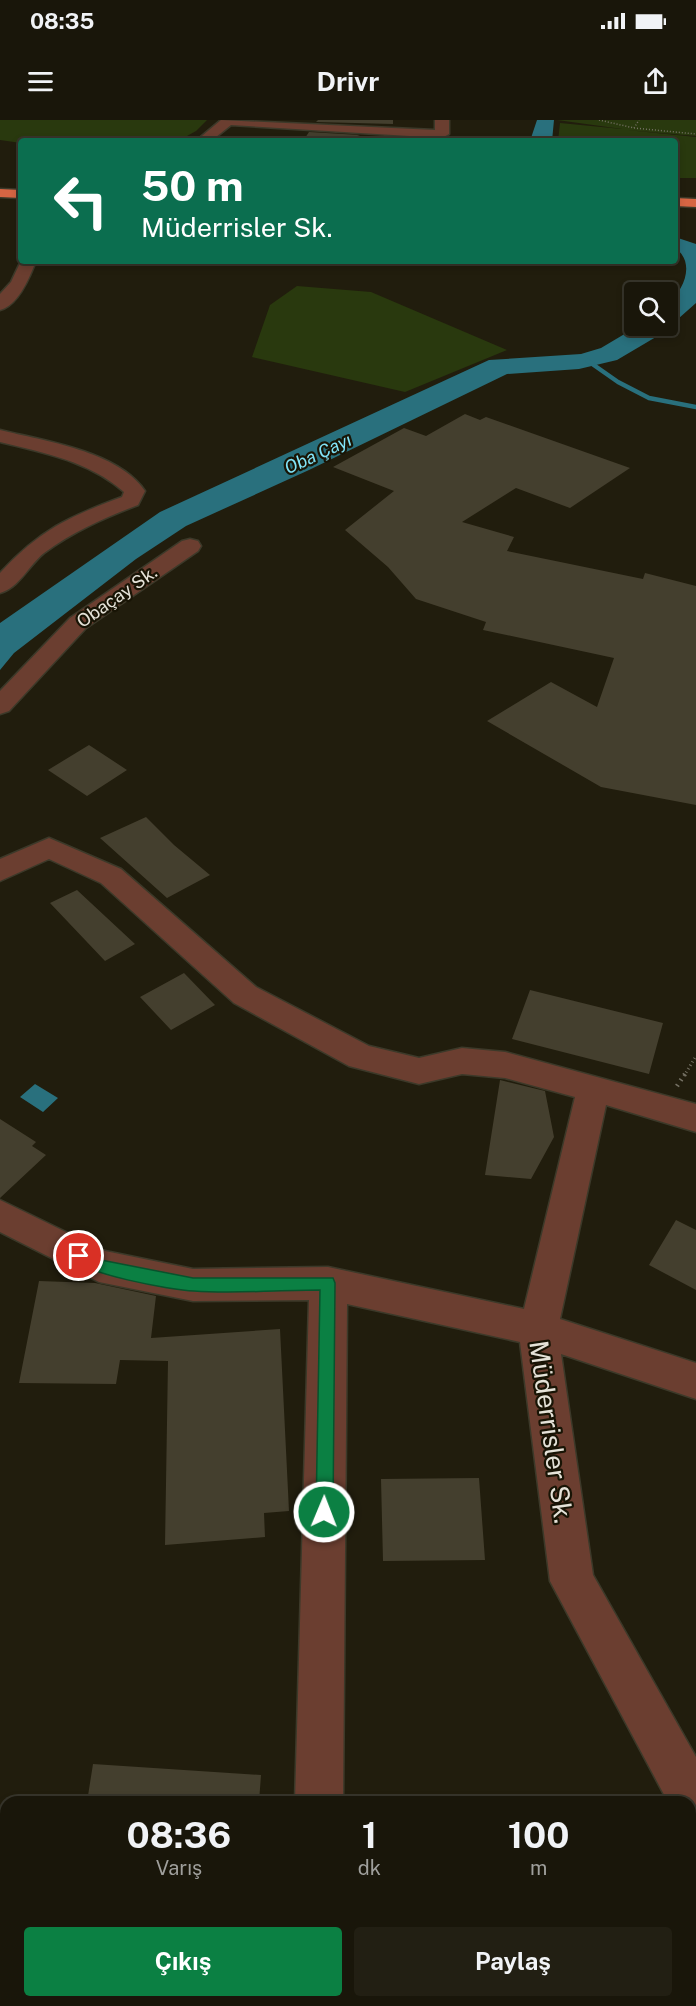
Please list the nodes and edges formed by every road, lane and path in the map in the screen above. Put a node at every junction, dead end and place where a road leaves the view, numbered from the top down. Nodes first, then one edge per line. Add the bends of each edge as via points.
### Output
1 (442, 120) edge
2 (599, 120) edge
3 (639, 120) edge
4 (235, 121) edge
5 (634, 128) junction
6 (696, 134) edge
7 (208, 138) edge
8 (225, 138) edge
9 (0, 193) edge
10 (18, 194) edge
11 (678, 202) edge
12 (696, 203) edge
13 (678, 213) edge
14 (696, 213) edge
15 (30, 264) edge
16 (0, 304) edge
17 (0, 436) edge
18 (190, 546) dead end
19 (0, 586) edge
20 (0, 706) edge
21 (0, 871) edge
22 (696, 1056) edge
23 (593, 1090) junction
24 (666, 1108) junction
25 (696, 1118) edge
26 (0, 1215) edge
27 (328, 1283) junction
28 (538, 1329) junction
29 (696, 1381) edge
30 (318, 1796) edge
31 (691, 1796) edge

1 - 4 street via 442,134
2 - 5 path
3 - 5 path
4 - 7 street
4 - 8 street
5 - 6 path
9 - 10 highway
11 - 12 highway
13 - 14 highway
15 - 16 street
17 - 19 street via 88,459 121,476 135,491 131,501 80,520 34,550
18 - 20 street, Obaçay Sk. via 78,623
21 - 23 street via 49,847 111,876 245,995 361,1057 419,1071 462,1061 506,1065
22 - 24 path
23 - 24 street
23 - 28 street
24 - 25 street
26 - 27 street, Müderrisler Sk. via 99,1266 193,1285
27 - 28 street, Müderrisler Sk.
27 - 30 street
28 - 29 street
28 - 31 street, Müderrisler Sk. via 572,1581

